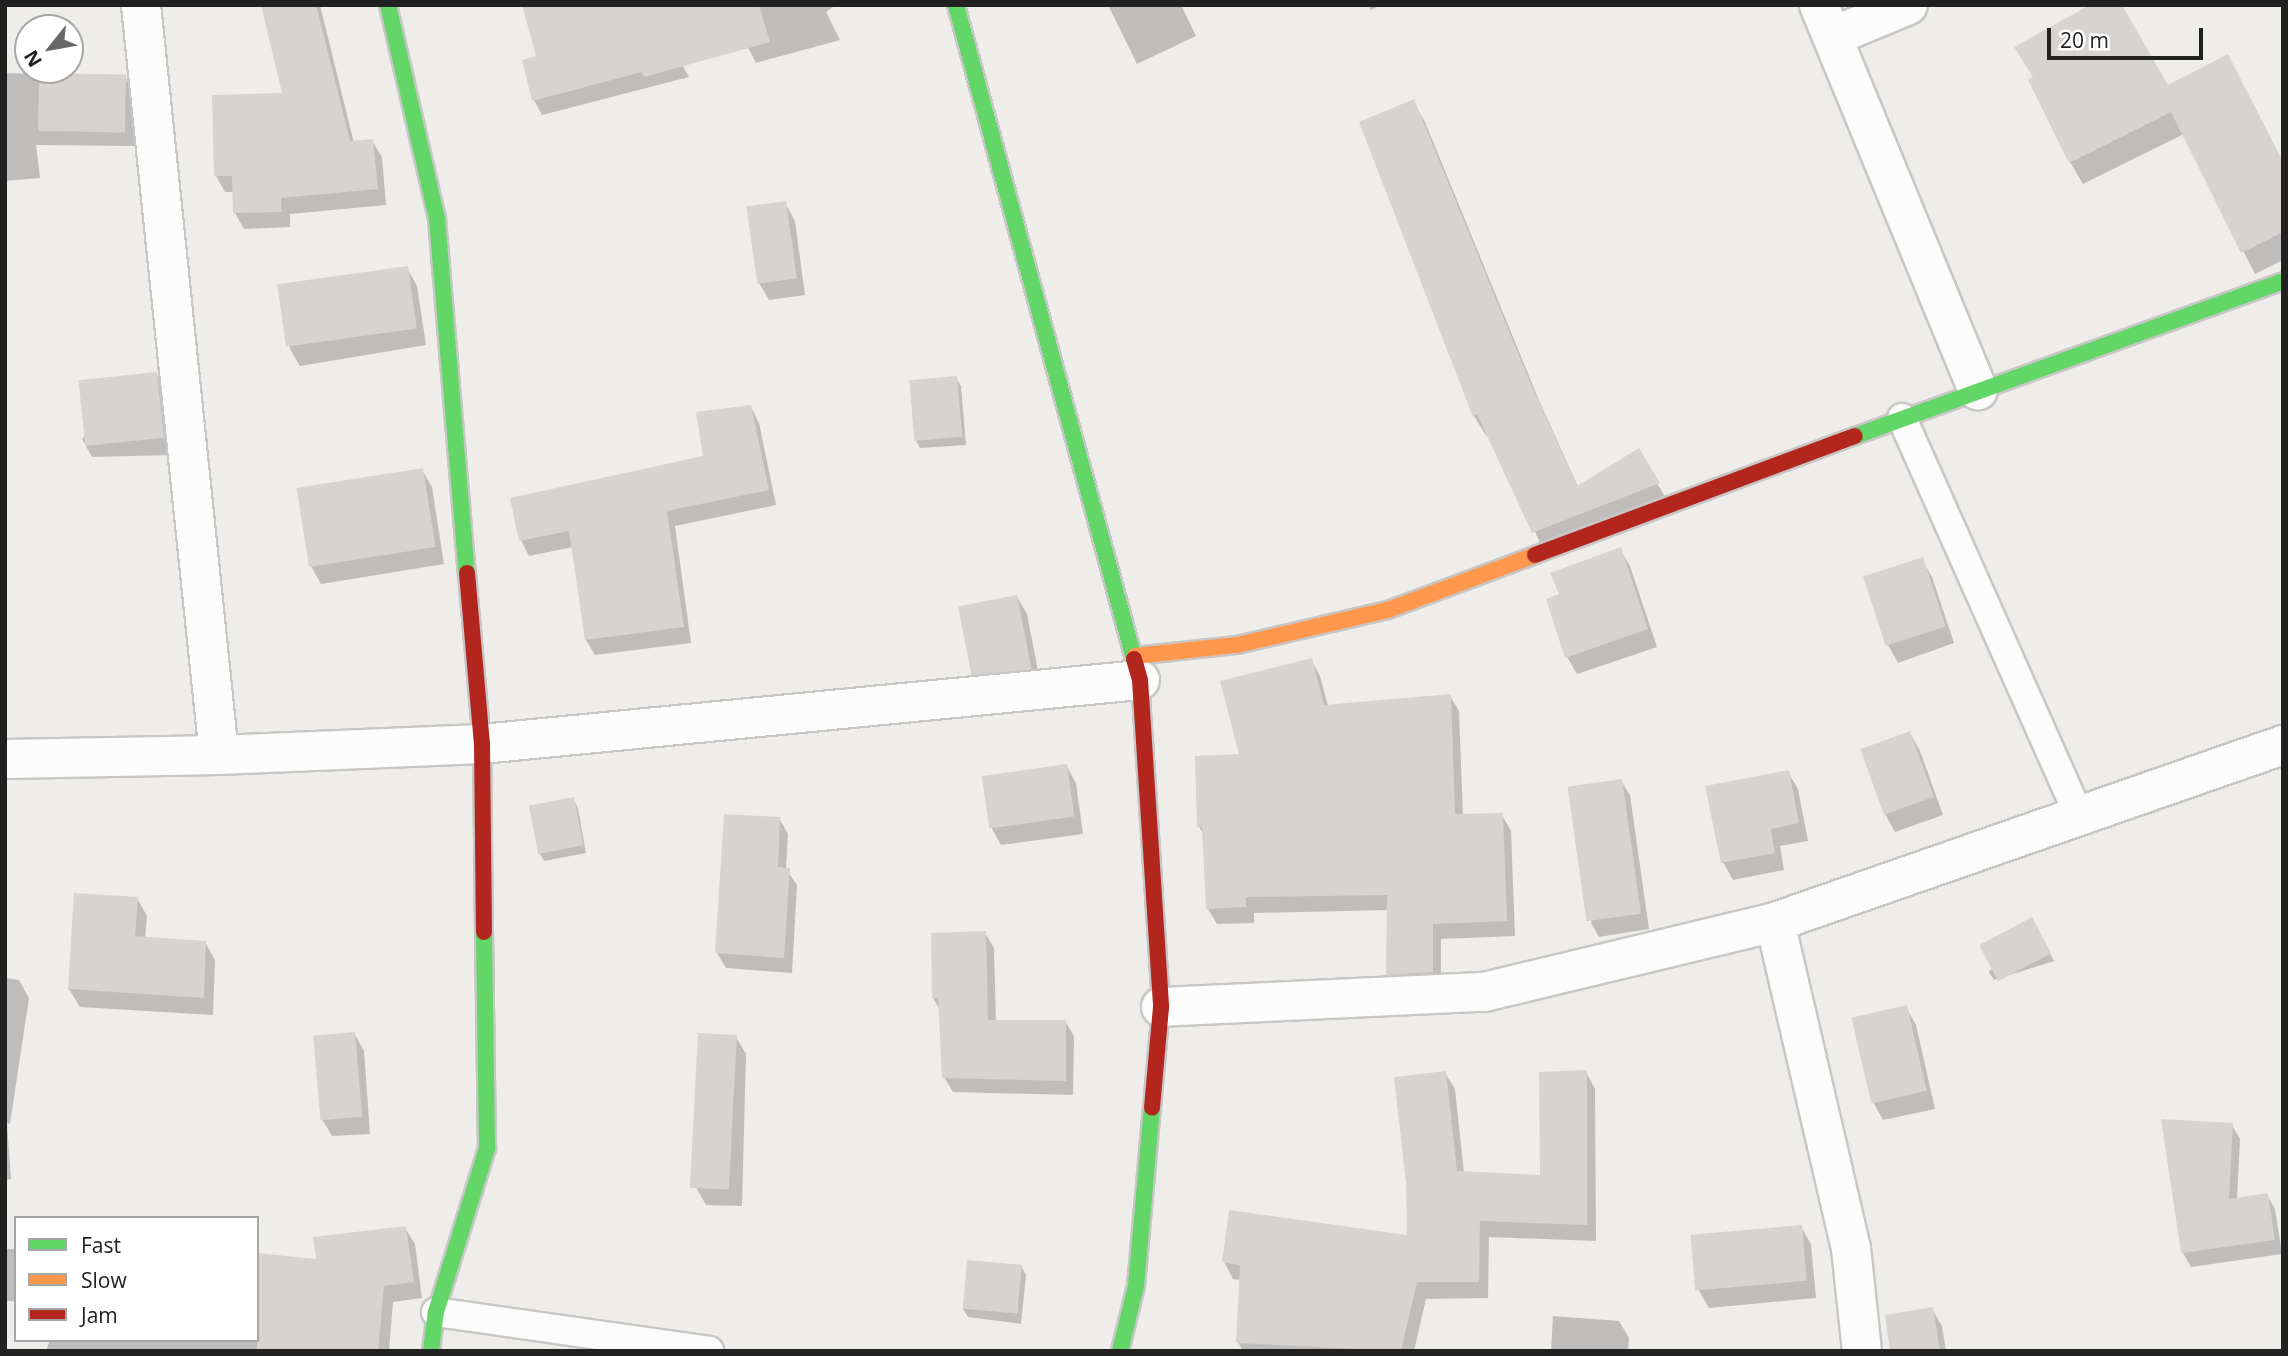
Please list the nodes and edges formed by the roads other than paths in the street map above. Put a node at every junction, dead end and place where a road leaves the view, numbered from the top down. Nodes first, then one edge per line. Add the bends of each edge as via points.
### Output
1 (141, 5) edge
2 (388, 5) edge
3 (956, 5) edge
4 (1909, 5) edge
5 (1827, 21) edge
6 (2283, 281) edge
7 (1978, 390) junction
8 (1902, 418) junction
9 (1138, 668) junction
10 (482, 744) junction
11 (2283, 745) edge
12 (219, 755) junction
13 (5, 759) edge
14 (2078, 816) junction
15 (1775, 922) junction
16 (1161, 1007) junction
17 (436, 1312) junction
18 (431, 1351) edge
19 (709, 1351) edge
20 (1120, 1351) edge
21 (1862, 1351) edge

1 - 12 street
2 - 10 street via 437,219
3 - 9 street
4 - 5 street
5 - 7 street
6 - 7 street
7 - 8 street
8 - 9 street via 1388,610
8 - 14 lane
9 - 10 street
9 - 16 street
10 - 12 street
10 - 17 street via 487,1148
11 - 14 street
12 - 13 street
14 - 15 street
15 - 16 street via 1485,992
15 - 21 street via 1852,1248
16 - 20 street via 1136,1286
17 - 18 street
17 - 19 lane

